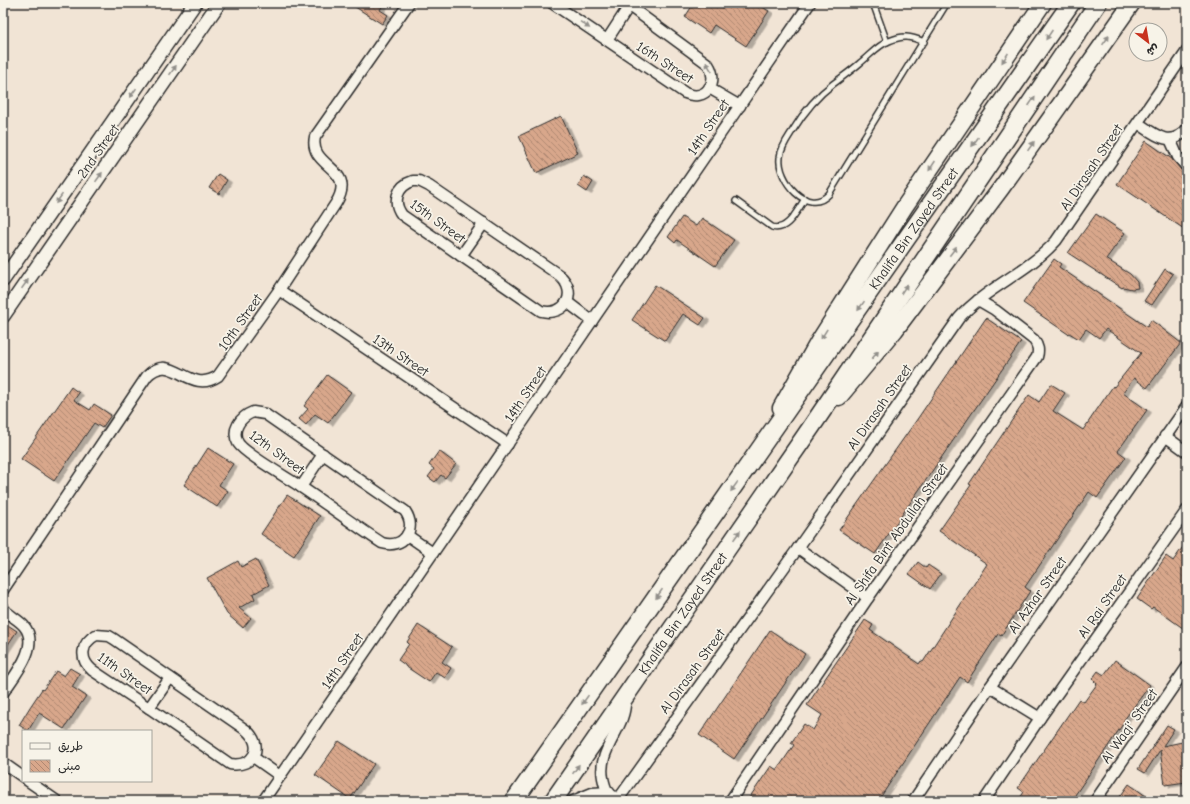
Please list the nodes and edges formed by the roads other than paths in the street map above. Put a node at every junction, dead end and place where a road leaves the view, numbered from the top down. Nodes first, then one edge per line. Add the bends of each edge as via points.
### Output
1 (195, 3) edge
2 (219, 3) edge
3 (408, 3) edge
4 (552, 3) edge
5 (810, 3) edge
6 (873, 3) edge
7 (948, 3) edge
8 (1043, 3) edge
9 (1071, 3) edge
10 (1098, 3) edge
11 (1132, 3) edge
12 (627, 5) edge
13 (607, 40) junction
14 (887, 42) junction
15 (924, 42) junction
16 (1187, 51) edge
17 (709, 88) junction
18 (740, 106) junction
19 (1138, 123) junction
20 (1187, 129) edge
21 (1170, 139) junction
22 (1187, 167) edge
23 (805, 199) junction
24 (736, 201) dead end
25 (484, 223) junction
26 (461, 256) junction
27 (3, 280) edge
28 (279, 290) junction
29 (978, 300) junction
30 (567, 302) junction
31 (3, 316) edge
32 (592, 321) junction
33 (1187, 406) edge
34 (812, 426) junction
35 (1165, 436) junction
36 (508, 444) junction
37 (1187, 452) edge
38 (323, 454) junction
39 (756, 455) junction
40 (301, 487) junction
41 (1187, 510) edge
42 (407, 536) junction
43 (798, 548) junction
44 (433, 553) junction
45 (3, 590) edge
46 (868, 598) junction
47 (3, 608) edge
48 (1187, 667) edge
49 (170, 678) junction
50 (990, 687) junction
51 (3, 693) edge
52 (625, 697) junction
53 (149, 708) junction
54 (1040, 718) junction
55 (253, 757) junction
56 (3, 763) edge
57 (22, 776) edge
58 (280, 776) junction
59 (29, 782) edge
60 (609, 792) junction
61 (619, 800) edge
62 (57, 801) edge
63 (263, 801) edge
64 (514, 801) edge
65 (553, 801) edge
66 (573, 801) edge
67 (730, 801) edge
68 (913, 801) edge
69 (984, 801) edge
70 (1095, 801) edge

1 -> 27 street, 2nd Street
31 -> 2 street, 2nd Street
3 - 28 street, 10th Street via 315,137 314,149 317,155 339,178 340,198
4 -> 13 street, 16th Street
5 - 18 street, 14th Street
6 - 14 lane
7 - 15 lane
8 -> 39 main road, Khalifa Bin Zayed Street via 896,219 801,372
9 -> 39 highway, Khalifa Bin Zayed Street
34 -> 10 highway, Khalifa Bin Zayed Street
34 -> 11 main road, Khalifa Bin Zayed Street via 895,330 1002,187
12 - 13 street, 16th Street
17 -> 12 street, 16th Street via 713,76 708,64
13 - 17 street, 16th Street via 691,96 698,96
14 - 15 lane via 911,36
14 - 23 lane via 815,100 782,148 779,165 781,174 789,187
15 - 23 lane via 829,194 819,202
16 - 19 street, Al Dirasah Street
17 - 18 street, 16th Street
18 - 32 street, 14th Street
19 - 21 street via 1158,137
19 - 29 street, Al Dirasah Street via 1051,247 1029,266
20 - 21 street via 1181,135
21 - 22 street via 1178,157
23 - 24 lane via 788,224 782,228 772,227
25 - 26 street, 15th Street
25 - 26 street, 15th Street via 424,183 413,181 400,190 396,200 402,215
25 - 30 street, 15th Street via 565,280 569,294
26 - 30 street, 15th Street via 541,311 556,312
28 - 36 street, 13th Street
28 - 45 street, 10th Street via 222,372 214,379 204,382 194,380 168,368 158,368 147,376
29 - 43 street, Al Dirasah Street via 955,323
29 - 46 street, Al Shifa Bint Abdullah Street via 1034,340 1037,345 1037,357
30 - 32 street
32 - 36 street, 14th Street
33 - 35 street, Al Azhar Street
52 -> 34 highway, Khalifa Bin Zayed Street
35 - 37 street
35 - 50 street, Al Azhar Street
36 - 44 street, 14th Street
38 - 40 street, 12th Street
38 - 40 street, 12th Street via 265,414 253,412 241,418 236,436 242,448
38 - 42 street, 12th Street via 405,511 410,522
39 -> 64 highway, Khalifa Bin Zayed Street
40 - 42 street, 12th Street via 382,543 394,544
41 - 54 street, Al Rai Street
42 - 44 street
43 - 46 street
43 - 61 street, Al Dirasah Street
44 - 58 street, 14th Street
46 - 67 street, Al Shifa Bint Abdullah Street
47 - 51 street via 23,625 30,644 24,660
48 - 70 street, Al Waqi' Street
49 - 53 street, 11th Street
49 - 53 street, 11th Street via 109,636 96,635 86,643 83,654 87,666
49 - 55 street, 11th Street via 252,735 256,743
50 - 54 street
50 - 68 street, Al Azhar Street
52 - 60 street via 623,716 602,766 603,781
65 -> 52 highway, Khalifa Bin Zayed Street
53 - 55 street, 11th Street via 230,764 246,764
54 - 69 street, Al Rai Street
55 - 58 street
56 - 57 street
58 - 63 street, 14th Street
59 - 62 street
60 - 61 street
60 - 66 street via 592,793

